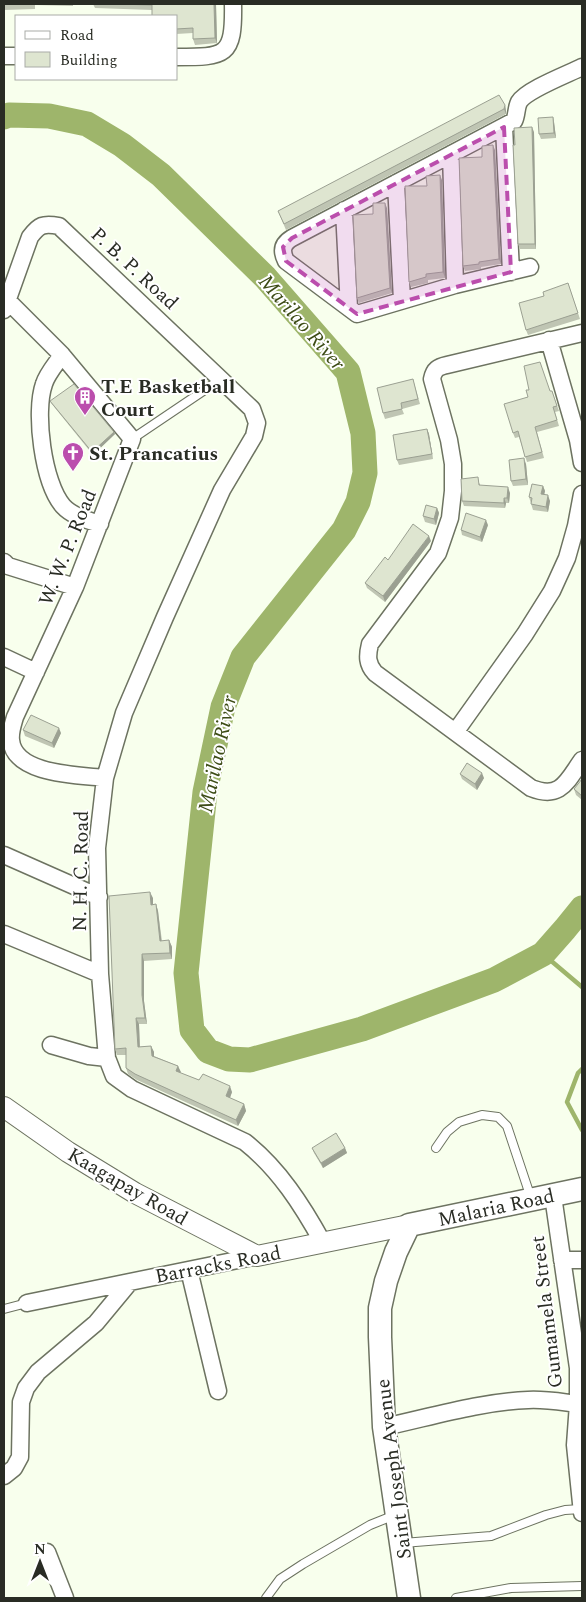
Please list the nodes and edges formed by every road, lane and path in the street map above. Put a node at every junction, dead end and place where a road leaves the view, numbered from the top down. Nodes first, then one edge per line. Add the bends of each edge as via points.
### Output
1 (233, 4) edge
2 (178, 57) edge
3 (582, 67) edge
4 (504, 127) junction
5 (451, 154) junction
6 (396, 183) junction
7 (344, 210) junction
8 (530, 266) dead end
9 (510, 272) junction
10 (455, 285) junction
11 (402, 300) junction
12 (6, 306) edge
13 (349, 308) junction
14 (582, 333) edge
15 (549, 340) junction
16 (62, 355) junction
17 (221, 379) junction
18 (257, 423) joint
19 (132, 439) junction
20 (582, 463) edge
21 (582, 494) edge
22 (100, 524) junction
23 (4, 562) edge
24 (75, 587) junction
25 (4, 657) edge
26 (36, 672) junction
27 (456, 731) junction
28 (582, 760) edge
29 (105, 778) junction
30 (4, 855) edge
31 (99, 897) junction
32 (4, 934) edge
33 (100, 974) junction
34 (51, 1045) dead end
35 (107, 1058) junction
36 (4, 1107) edge
37 (436, 1148) dead end
38 (582, 1189) edge
39 (542, 1198) junction
40 (410, 1225) junction
41 (323, 1243) junction
42 (257, 1256) junction
43 (562, 1260) junction
44 (582, 1260) edge
45 (189, 1270) junction
46 (130, 1282) junction
47 (27, 1303) joint
48 (4, 1309) edge
49 (218, 1391) dead end
50 (578, 1404) junction
51 (384, 1427) junction
52 (4, 1476) edge
53 (580, 1476) edge
54 (582, 1511) edge
55 (396, 1514) junction
56 (401, 1543) junction
57 (47, 1552) dead end
58 (582, 1586) edge
59 (65, 1598) edge
60 (266, 1598) edge
61 (408, 1598) edge
62 (456, 1598) edge

1 - 2 street via 233,30 226,49 206,57
3 - 4 street via 530,91 519,101 514,121
4 - 5 street
4 - 9 street
5 - 6 street
5 - 10 street
6 - 7 street
6 - 11 street
7 - 13 street
7 - 13 street via 286,242 283,254 286,261
8 - 9 street
9 - 10 street
10 - 11 street
11 - 13 street via 357,314
12 - 16 street
12 - 17 street, P. B. P. Road via 30,237 37,227 58,226
14 - 15 street
15 - 20 street
15 - 27 street via 447,365 433,372 453,464 450,518 438,553 370,644 368,660 376,673
16 - 19 street
16 - 22 street via 44,383 39,404 43,454 53,491 63,507 82,519
17 - 18 street, P. B. P. Road via 252,409
17 - 19 lane
18 - 29 street, N. H. C. Road via 254,436 222,490 157,634 124,713
19 - 22 street, W. W. P. Road
21 - 27 street via 567,558 552,591
22 - 24 street, W. W. P. Road
23 - 24 street
24 - 26 street, W. W. P. Road
25 - 26 street
26 - 29 street, W. W. P. Road via 15,717 11,740 14,752 21,760 43,769
27 - 28 street via 540,792 548,793 563,787
29 - 31 street, N. H. C. Road via 97,848
30 - 31 street
31 - 33 street, N. H. C. Road
32 - 33 street
33 - 35 street, N. H. C. Road
34 - 35 street
35 - 41 street, N. H. C. Road via 114,1076 132,1089 232,1135 258,1152 282,1179
36 - 42 street, Kaagapay Road via 135,1193
37 - 39 lane via 459,1122 482,1115 498,1118 507,1126
38 - 39 main road, Malaria Road
39 - 40 main road, Malaria Road
39 - 43 street, Gumamela Street
40 - 41 street, Barracks Road
40 - 51 main road, Saint Joseph Avenue via 396,1252 380,1308
41 - 42 street, Barracks Road
42 - 45 street, Barracks Road
43 - 44 street
43 - 50 street, Gumamela Street via 578,1368
45 - 46 street, Barracks Road
45 - 49 street
46 - 47 street, Barracks Road
46 - 52 street via 96,1323 38,1372 26,1388 21,1402 20,1457
47 - 48 lane
50 - 51 street via 538,1400 506,1402
50 - 53 street, Gumamela Street via 575,1444
51 - 55 main road, Saint Joseph Avenue
53 - 54 street, Gumamela Street
54 - 56 lane via 565,1510 546,1515 491,1536
55 - 56 main road, Saint Joseph Avenue
55 - 60 lane via 302,1564 280,1580
56 - 61 main road, Saint Joseph Avenue
57 - 59 street
58 - 62 lane via 511,1588

